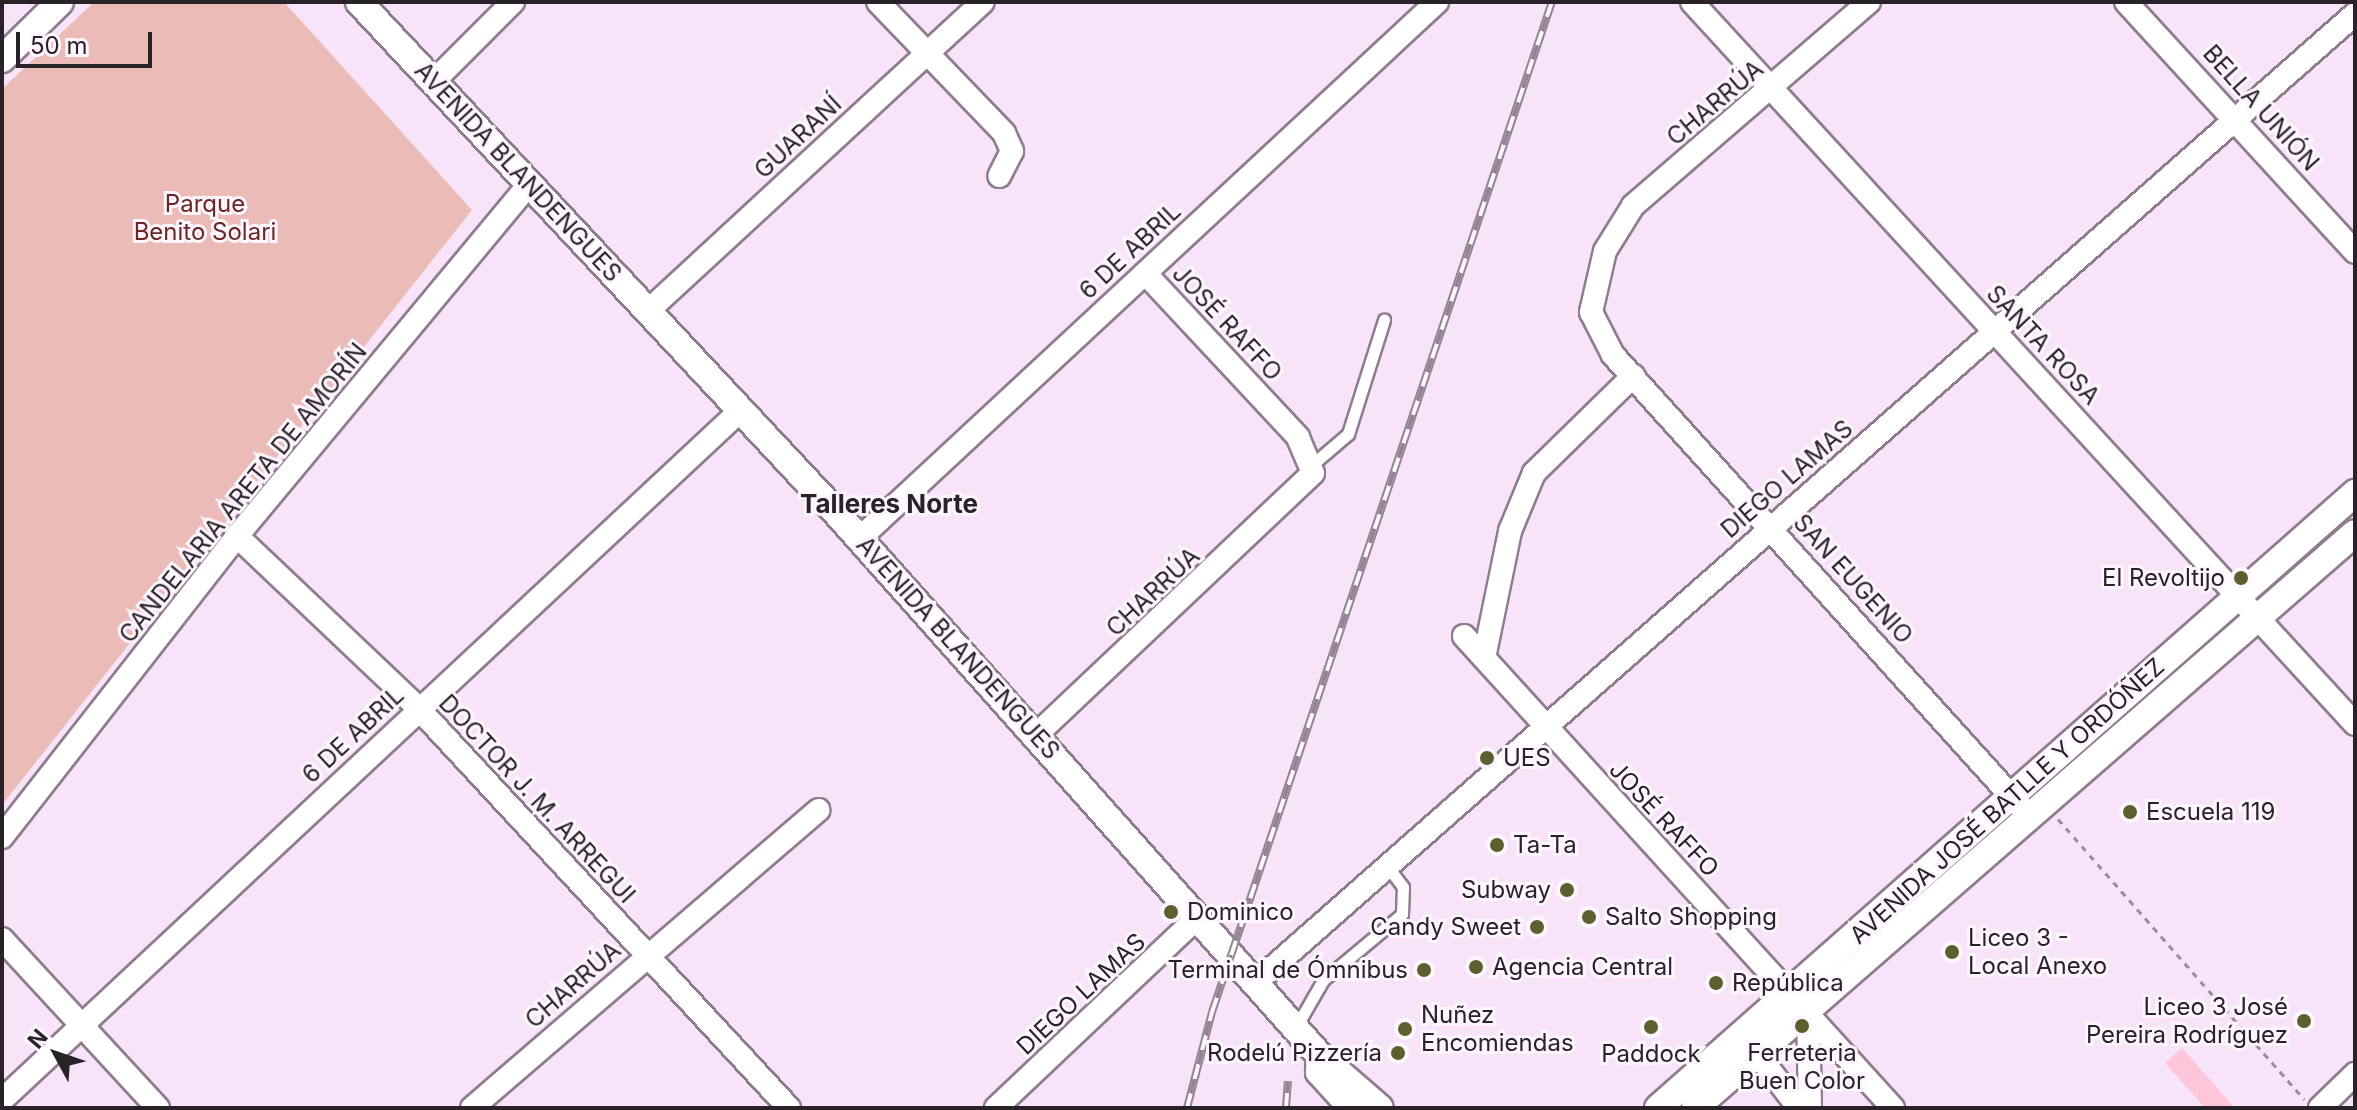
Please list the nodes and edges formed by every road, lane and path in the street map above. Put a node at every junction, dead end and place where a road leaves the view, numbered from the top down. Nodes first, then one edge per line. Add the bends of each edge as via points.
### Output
1 (60, 2) edge
2 (359, 2) edge
3 (513, 2) edge
4 (878, 2) edge
5 (983, 2) edge
6 (1437, 2) edge
7 (1692, 2) edge
8 (1869, 2) edge
9 (2126, 2) edge
10 (2355, 14) edge
11 (927, 53) junction
12 (2, 59) edge
13 (433, 82) junction
14 (1771, 89) junction
15 (2237, 117) junction
16 (999, 176) dead end
17 (528, 186) junction
18 (1605, 251) joint
19 (2355, 252) edge
20 (1145, 273) junction
21 (649, 310) junction
22 (1384, 320) dead end
23 (1995, 331) junction
24 (1633, 376) junction
25 (741, 410) junction
26 (1314, 463) junction
27 (2355, 493) edge
28 (1772, 527) junction
29 (2355, 533) edge
30 (237, 536) junction
31 (859, 539) junction
32 (2237, 596) junction
33 (2256, 619) junction
34 (1464, 636) dead end
35 (1484, 658) junction
36 (419, 709) junction
37 (2355, 724) edge
38 (1543, 728) junction
39 (1036, 735) junction
40 (2011, 796) junction
41 (818, 810) dead end
42 (2038, 810) junction
43 (2, 837) edge
44 (1387, 866) junction
45 (1199, 916) junction
46 (2, 939) edge
47 (647, 955) junction
48 (1254, 984) junction
49 (1799, 1002) junction
50 (83, 1026) junction
51 (1295, 1029) junction
52 (1748, 1046) junction
53 (1320, 1056) junction
54 (2355, 1074) edge
55 (2, 1100) edge
56 (158, 1108) edge
57 (472, 1108) edge
58 (789, 1108) edge
59 (996, 1108) edge
60 (1352, 1108) edge
61 (1380, 1108) edge
62 (1658, 1108) edge
63 (1695, 1108) edge
64 (1799, 1108) edge
65 (1810, 1108) edge
66 (1893, 1108) edge
67 (2311, 1108) edge
68 (2320, 1108) edge

1 - 12 street
2 - 13 street, AVENIDA BLANDENGUES
3 - 13 street
4 - 11 street
5 - 11 street, GUARANÍ
6 - 20 street, 6 DE ABRIL
7 - 14 street, SANTA ROSA
8 - 14 street, CHARRÚA
9 - 15 street, BELLA UNIÓN
10 - 15 street, DIEGO LAMAS
11 - 16 street via 1004,133 1012,151
11 - 21 street, GUARANÍ
13 - 17 street, AVENIDA BLANDENGUES
14 - 18 street, CHARRÚA via 1633,206
14 - 23 street, SANTA ROSA
15 - 19 street, BELLA UNIÓN
15 - 23 street, DIEGO LAMAS
17 - 21 street, AVENIDA BLANDENGUES
17 - 30 street, CANDELARIA ARETA DE AMORÍN
18 - 24 street, SAN EUGENIO via 1591,312 1599,337
20 - 26 street, JOSÉ RAFFO
20 - 31 street, 6 DE ABRIL
21 - 25 street, AVENIDA BLANDENGUES
22 - 26 lane via 1348,434
23 - 28 street, DIEGO LAMAS
23 - 32 street, SANTA ROSA
24 - 28 street, SAN EUGENIO
24 - 35 street via 1534,473 1510,531
25 - 31 street, AVENIDA BLANDENGUES
25 - 36 street, 6 DE ABRIL
26 - 39 street, CHARRÚA via 1306,487
27 - 32 street, AVENIDA JOSÉ BATLLE Y ORDÓÑEZ
28 - 38 street, DIEGO LAMAS
28 - 40 street, SAN EUGENIO
29 - 33 street, AVENIDA JOSÉ BATLLE Y ORDÓÑEZ
30 - 36 street, DOCTOR J. M. ARREGUI
30 - 43 street, CANDELARIA ARETA DE AMORÍN
31 - 39 street, AVENIDA BLANDENGUES
32 - 33 street, SANTA ROSA
32 - 40 street, AVENIDA JOSÉ BATLLE Y ORDÓÑEZ
33 - 37 street, SANTA ROSA
33 - 42 street, AVENIDA JOSÉ BATLLE Y ORDÓÑEZ
34 - 35 street, JOSÉ RAFFO
35 - 38 street, JOSÉ RAFFO
36 - 47 street, DOCTOR J. M. ARREGUI
36 - 50 street, 6 DE ABRIL
38 - 44 street, DIEGO LAMAS
38 - 49 street, JOSÉ RAFFO
39 - 45 street, AVENIDA BLANDENGUES
40 - 42 street, SAN EUGENIO
40 - 49 street, AVENIDA JOSÉ BATLLE Y ORDÓÑEZ
41 - 47 street, CHARRÚA
42 - 49 street, AVENIDA JOSÉ BATLLE Y ORDÓÑEZ
42 - 67 path
44 - 48 street, DIEGO LAMAS
44 - 51 lane via 1403,887 1402,914 1323,980
45 - 48 street, AVENIDA BLANDENGUES
45 - 59 street, DIEGO LAMAS
46 - 50 street
47 - 57 street, CHARRÚA
47 - 58 street, DOCTOR J. M. ARREGUI
48 - 51 street, AVENIDA BLANDENGUES
49 - 52 street, AVENIDA JOSÉ BATLLE Y ORDÓÑEZ
49 - 65 street
49 - 66 street, JOSÉ RAFFO
50 - 55 street, 6 DE ABRIL
50 - 56 street
51 - 53 street, AVENIDA BLANDENGUES
52 - 62 street, AVENIDA JOSÉ BATLLE Y ORDÓÑEZ
52 - 63 street, AVENIDA JOSÉ BATLLE Y ORDÓÑEZ
52 - 64 street
53 - 60 street, AVENIDA BLANDENGUES via 1319,1072
53 - 61 street, AVENIDA BLANDENGUES
54 - 68 street

